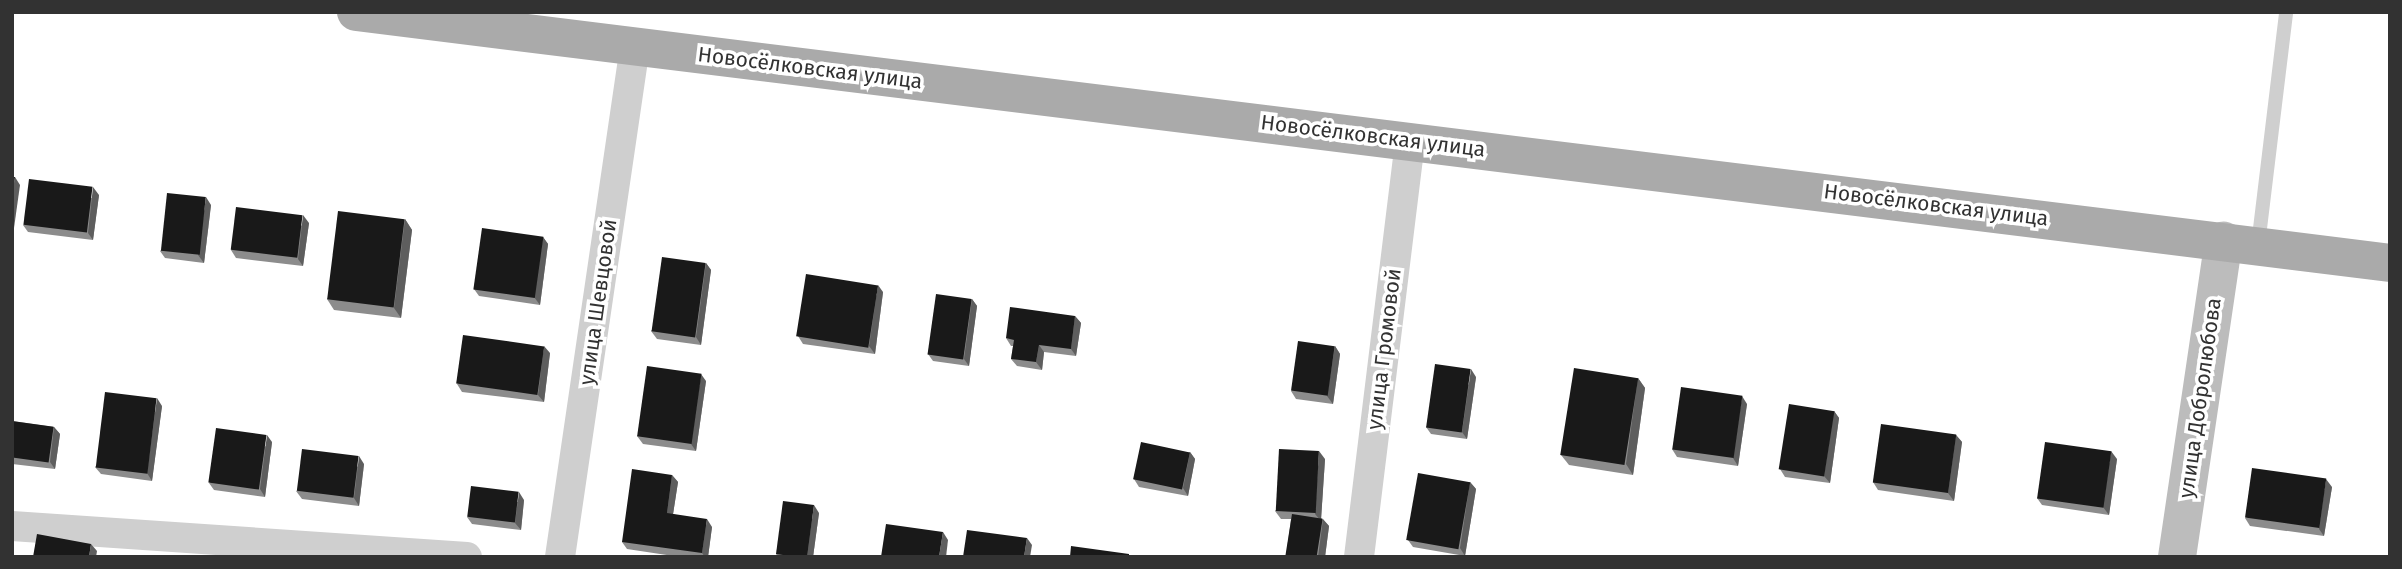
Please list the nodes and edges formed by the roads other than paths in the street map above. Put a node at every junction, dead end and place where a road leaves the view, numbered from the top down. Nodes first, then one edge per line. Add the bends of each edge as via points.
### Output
1 (356, 12) edge
2 (2286, 12) edge
3 (635, 46) junction
4 (1410, 141) junction
5 (2241, 242) junction
6 (2390, 263) edge
7 (12, 526) edge
8 (467, 557) edge
9 (560, 557) edge
10 (1359, 557) edge
11 (2177, 557) edge

1 - 3 main road, Новосёлковская улица
2 - 5 lane
3 - 4 main road, Новосёлковская улица
3 - 9 street, улица Шевцовой
4 - 5 main road, Новосёлковская улица
4 - 10 street, улица Громовой
5 - 6 main road, Новосёлковская улица
5 - 11 street, улица Добролюбова
7 - 8 street

